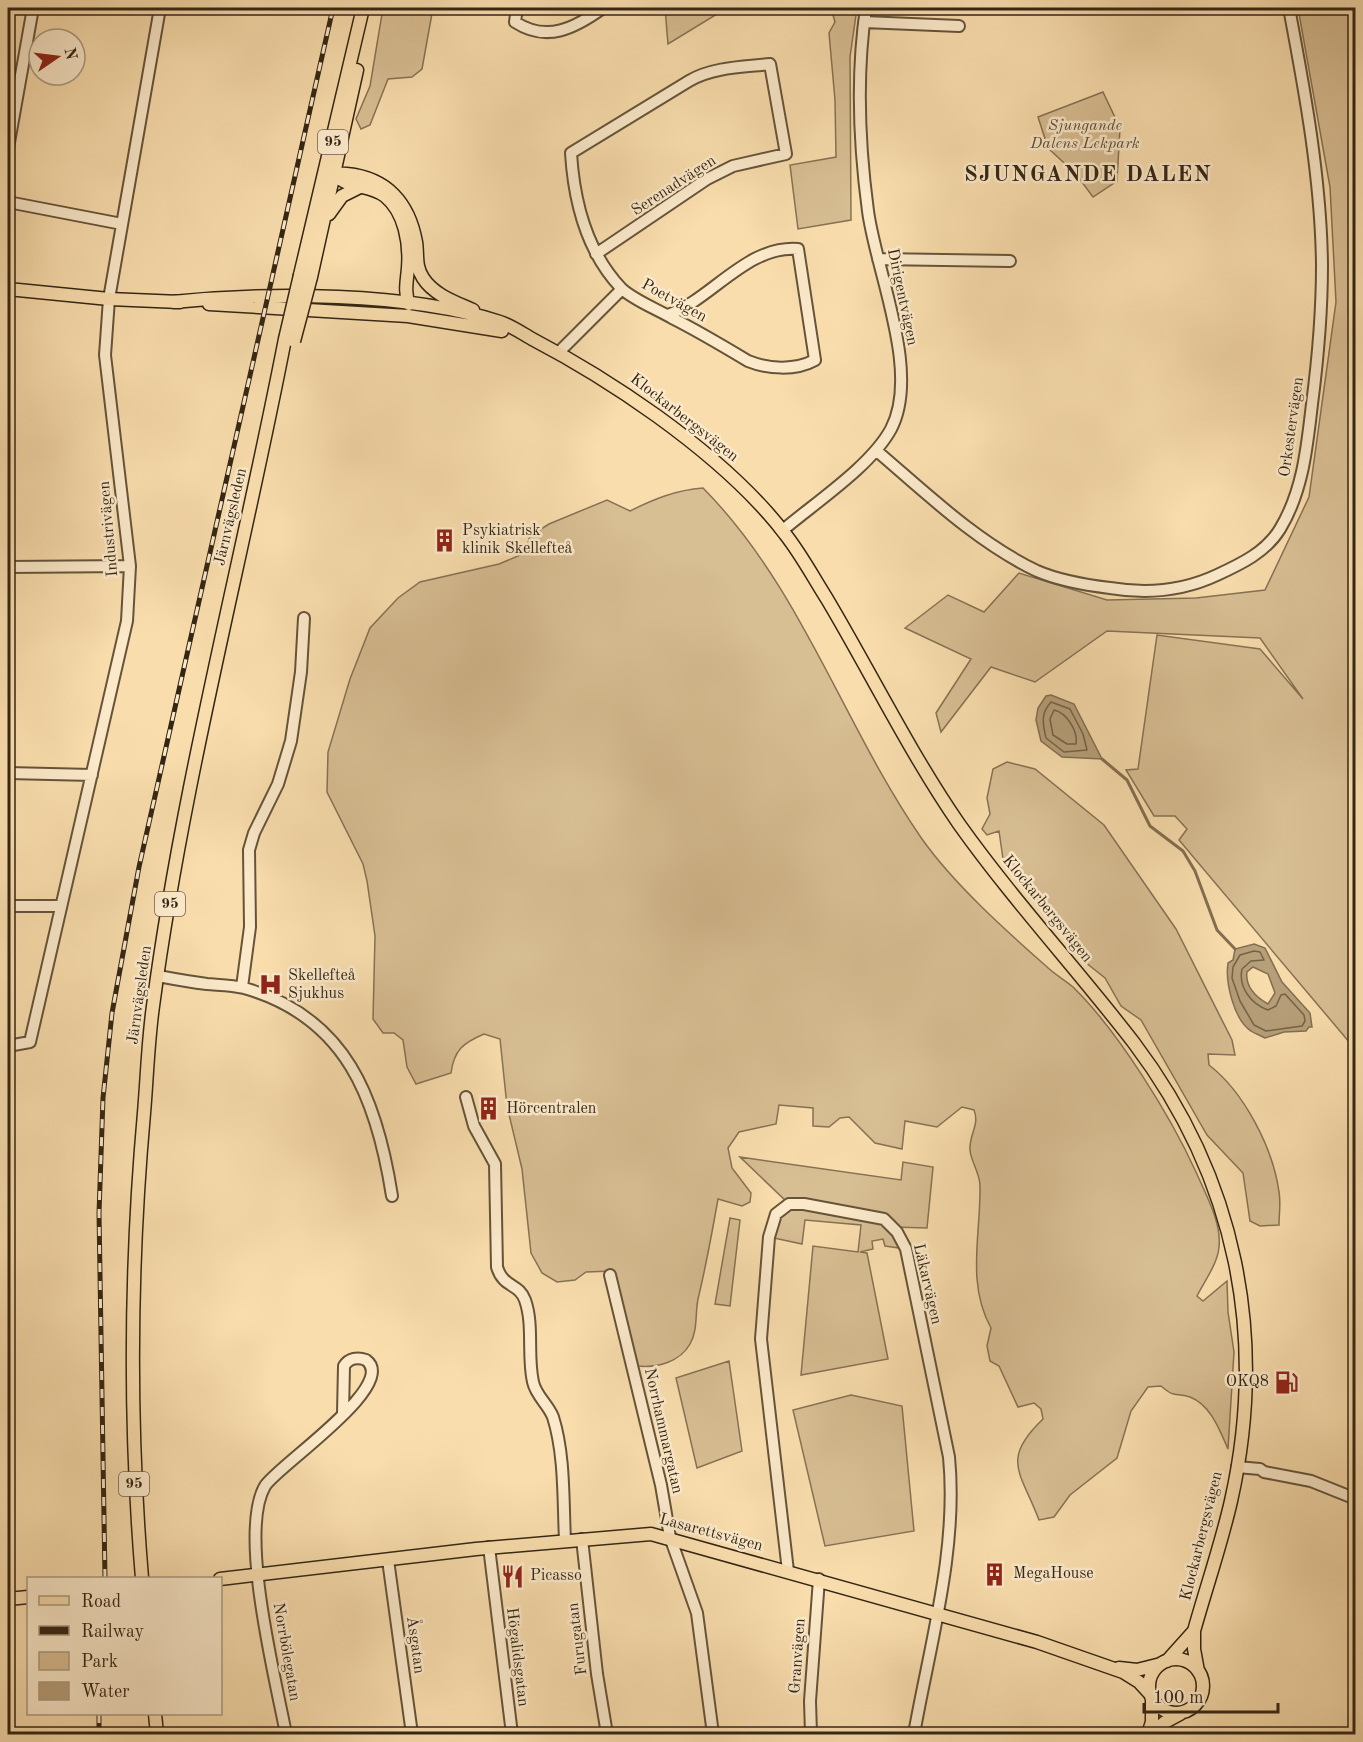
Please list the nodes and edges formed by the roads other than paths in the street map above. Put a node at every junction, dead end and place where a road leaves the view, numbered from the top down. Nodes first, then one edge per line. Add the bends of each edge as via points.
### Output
1 (33, 8) edge
2 (160, 8) edge
3 (365, 8) edge
4 (517, 8) edge
5 (603, 8) edge
6 (866, 8) edge
7 (1288, 8) edge
8 (864, 22) junction
9 (959, 26) dead end
10 (8, 148) edge
11 (572, 153) joint
12 (330, 175) junction
13 (360, 187) junction
14 (8, 202) edge
15 (323, 223) junction
16 (122, 224) junction
17 (596, 254) junction
18 (878, 259) junction
19 (1010, 261) dead end
20 (417, 263) junction
21 (305, 276) junction
22 (8, 289) edge
23 (622, 289) junction
24 (109, 299) junction
25 (408, 310) junction
26 (668, 315) junction
27 (504, 323) junction
28 (535, 340) junction
29 (559, 352) junction
30 (878, 452) junction
31 (783, 530) junction
32 (130, 566) junction
33 (8, 567) edge
34 (304, 618) dead end
35 (8, 773) edge
36 (92, 775) junction
37 (8, 906) edge
38 (60, 906) junction
39 (158, 976) junction
40 (242, 987) junction
41 (8, 1046) edge
42 (466, 1097) dead end
43 (392, 1196) dead end
44 (610, 1275) dead end
45 (8, 1313) edge
46 (8, 1322) edge
47 (343, 1413) junction
48 (1237, 1467) junction
49 (1356, 1499) edge
50 (670, 1537) junction
51 (582, 1539) junction
52 (565, 1540) junction
53 (489, 1547) junction
54 (388, 1560) junction
55 (788, 1571) junction
56 (257, 1575) junction
57 (142, 1577) edge
58 (222, 1579) edge
59 (819, 1579) junction
60 (27, 1597) edge
61 (8, 1599) edge
62 (937, 1614) junction
63 (1194, 1631) junction
64 (1165, 1662) junction
65 (1109, 1666) junction
66 (1198, 1671) junction
67 (1151, 1696) junction
68 (1181, 1713) junction
69 (155, 1715) edge
70 (157, 1734) edge
71 (286, 1734) edge
72 (412, 1734) edge
73 (512, 1734) edge
74 (607, 1734) edge
75 (713, 1734) edge
76 (811, 1734) edge
77 (914, 1734) edge
78 (1150, 1734) edge

1 - 10 street
2 - 16 street, Industrivägen
3 - 12 main road, Järnvägsleden / 95 via 352,96
4 - 5 street via 515,22 530,32 546,34 571,26
6 - 8 street, Dirigentvägen
7 - 30 street, Orkestervägen via 1307,106 1322,264 1308,441 1301,481 1280,530 1250,560 1201,582 1136,592 1076,583 1039,572 1011,557
8 - 9 street
8 - 18 street, Dirigentvägen via 859,127 868,213
11 - 17 street, Poetvägen via 582,221
11 - 17 street, Serenadvägen via 698,75 770,64 786,154 733,166 707,179
12 - 13 main road
12 - 15 main road, Järnvägsleden / 95
12 - 20 main road via 376,180 400,199 412,226
12 - 21 main road, Järnvägsleden / 95
13 - 15 main road via 342,196
13 - 25 main road via 384,195 399,214 408,245
14 - 16 street
15 - 21 main road, Järnvägsleden / 95
16 - 24 street, Industrivägen
17 - 23 street, Poetvägen
18 - 19 street
18 - 30 street, Dirigentvägen via 900,354 902,388 895,419
20 - 25 main road via 414,296
20 - 27 main road via 434,290
21 - 39 main road, Järnvägsleden / 95, bridge via 202,720
22 - 24 main road, Klockarbergsvägen
23 - 26 street, Poetvägen
23 - 29 street
24 - 25 main road, Klockarbergsvägen via 360,299
24 - 32 street, Industrivägen via 105,355
25 - 27 main road, Klockarbergsvägen via 468,314
25 - 28 main road, Klockarbergsvägen
26 - 26 street, Poetvägen via 763,367 815,360 798,249 765,254 686,308
27 - 28 main road, Klockarbergsvägen
28 - 29 main road, Klockarbergsvägen
29 - 31 main road, Klockarbergsvägen via 600,375 696,444
30 - 31 street, Dirigentvägen
31 - 48 main road, Klockarbergsvägen via 957,821 1135,1044 1178,1108 1208,1170 1239,1280 1247,1365 1246,1410
32 - 33 street
32 - 36 street, Industrivägen via 127,621
34 - 40 street via 291,741 278,784 249,850 250,927
35 - 36 street
36 - 38 street, Industrivägen
37 - 38 street
38 - 41 street, Industrivägen via 30,1042
39 - 40 street
39 - 57 main road, Järnvägsleden / 95 via 136,1196 132,1318 134,1468
40 - 43 street via 291,1007 339,1049 356,1071 378,1127
42 - 52 street via 474,1126 495,1164 497,1267 500,1277 518,1289 526,1302 533,1386 554,1419
44 - 50 street, Norrhammargatan
45 - 46 street
47 - 47 street, Norrbölegatan via 344,1366 347,1361 366,1359 372,1369 371,1381
47 - 56 street, Norrbölegatan via 327,1432 265,1485 255,1536
48 - 49 street via 1311,1481
48 - 63 main road, Klockarbergsvägen via 1232,1499
50 - 51 main road, Lasarettsvägen via 651,1533
50 - 55 main road, Lasarettsvägen
50 - 75 street, Norrhammargatan via 697,1613
51 - 52 main road, Lasarettsvägen
51 - 74 street, Furugatan
52 - 53 main road, Lasarettsvägen
53 - 54 main road, Lasarettsvägen
53 - 73 street, Högalidsgatan
54 - 56 main road, Lasarettsvägen
54 - 72 street, Åsgatan
55 - 59 main road, Lasarettsvägen
55 - 62 street, Läkarvägen via 764,1369 762,1308 769,1237 776,1214 789,1204 804,1204 884,1218 906,1249 949,1457 952,1491
56 - 58 main road, Lasarettsvägen
56 - 71 street, Norrbölegatan
59 - 62 main road, Lasarettsvägen
59 - 76 street, Granvägen
60 - 61 main road
62 - 65 main road, Lasarettsvägen
62 - 77 street
63 - 64 main road, Klockarbergsvägen
63 - 66 main road, Klockarbergsvägen
64 - 65 main road, Lasarettsvägen via 1137,1670
64 - 66 main road via 1186,1662
64 - 67 main road via 1150,1679
65 - 67 main road, Lasarettsvägen via 1133,1678
66 - 68 main road via 1203,1686 1201,1697 1193,1708
67 - 68 main road via 1164,1711
67 - 78 main road
68 - 78 main road
69 - 70 main road

